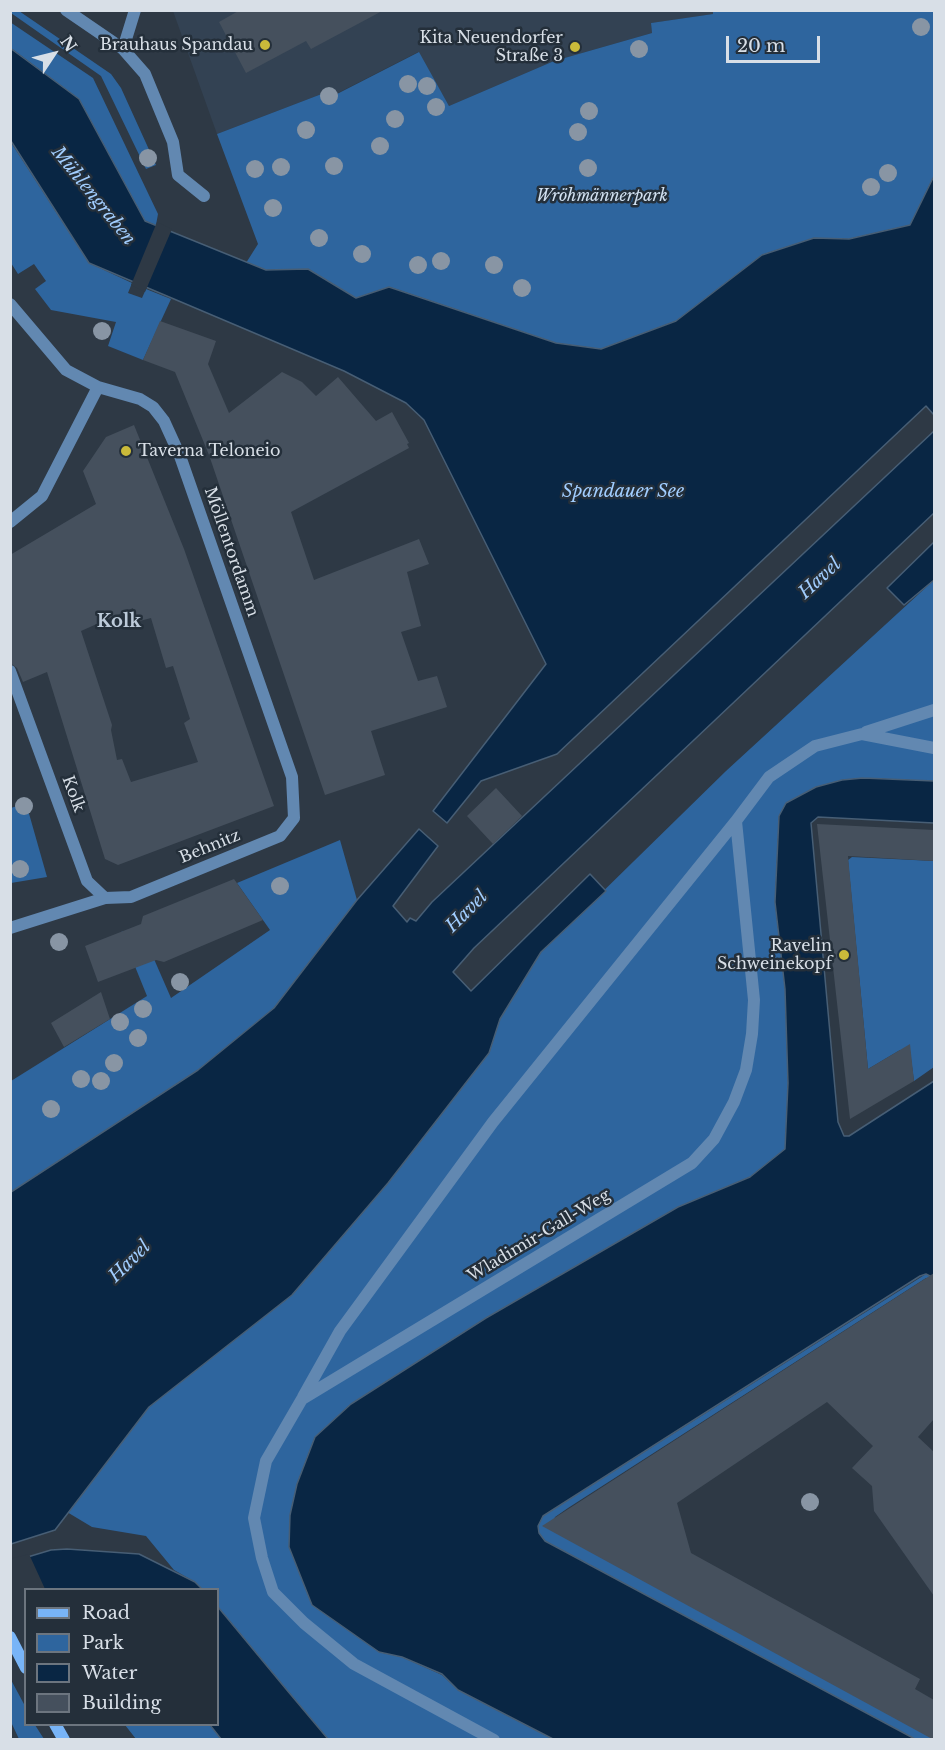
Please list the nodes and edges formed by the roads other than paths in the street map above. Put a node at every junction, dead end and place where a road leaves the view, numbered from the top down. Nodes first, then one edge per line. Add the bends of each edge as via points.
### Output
1 (66, 10) edge
2 (135, 10) edge
3 (123, 49) junction
4 (204, 195) dead end
5 (10, 304) edge
6 (98, 387) junction
7 (10, 522) edge
8 (10, 671) edge
9 (934, 710) edge
10 (862, 734) junction
11 (934, 748) edge
12 (294, 818) joint
13 (736, 821) junction
14 (105, 898) junction
15 (10, 928) edge
16 (302, 1398) junction
17 (13, 1642) edge
18 (24, 1664) edge
19 (56, 1726) edge
20 (64, 1740) edge
21 (494, 1740) edge

1 - 3 street
2 - 3 street
3 - 4 street via 145,74 173,142 178,175
5 - 6 street, Möllentordamm via 66,370
6 - 7 street via 42,496
6 - 12 street, Möllentordamm via 140,399 153,407 180,456 292,777
8 - 14 street, Kolk via 87,881
9 - 10 street
10 - 11 street
10 - 13 street via 815,746 769,777
12 - 14 street, Behnitz via 280,836 130,897
13 - 16 street via 493,1122 340,1330
13 - 16 street, Wladimir-Gall-Weg via 754,1000 752,1035 746,1070 714,1139 692,1163
14 - 15 street
16 - 21 street, Wladimir-Gall-Weg via 266,1461 254,1518 273,1592 354,1664
17 - 18 main road
19 - 20 main road

